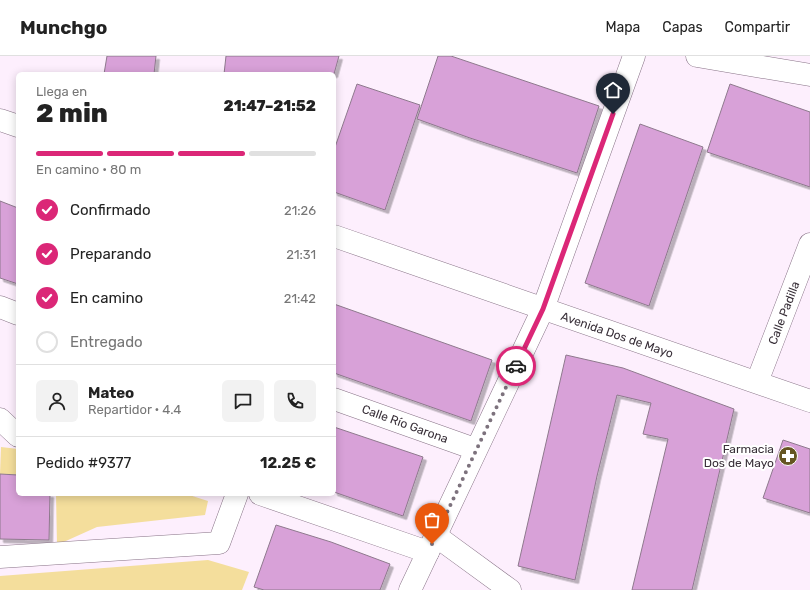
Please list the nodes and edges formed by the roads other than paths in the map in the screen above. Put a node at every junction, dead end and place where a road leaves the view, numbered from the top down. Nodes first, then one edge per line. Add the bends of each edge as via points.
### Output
1 (634, 56) edge
2 (697, 56) edge
3 (810, 75) edge
4 (0, 120) edge
5 (16, 125) edge
6 (336, 237) edge
7 (810, 244) edge
8 (0, 307) edge
9 (543, 309) junction
10 (16, 313) edge
11 (757, 382) junction
12 (336, 400) edge
13 (810, 401) edge
14 (0, 419) edge
15 (16, 434) edge
16 (476, 449) junction
17 (236, 496) edge
18 (267, 496) edge
19 (432, 544) junction
20 (0, 557) edge
21 (410, 590) edge
22 (510, 590) edge

1 - 9 street
2 - 3 street
4 - 5 street
6 - 9 street, Avenida Dos de Mayo
7 - 11 street, Calle Padilla
8 - 10 street
9 - 11 street, Avenida Dos de Mayo
9 - 16 street
11 - 13 street, Avenida Dos de Mayo
12 - 16 street, Calle Río Garona
14 - 15 street
16 - 19 street
17 - 20 street via 219,543
18 - 19 street
19 - 21 street
19 - 22 street

